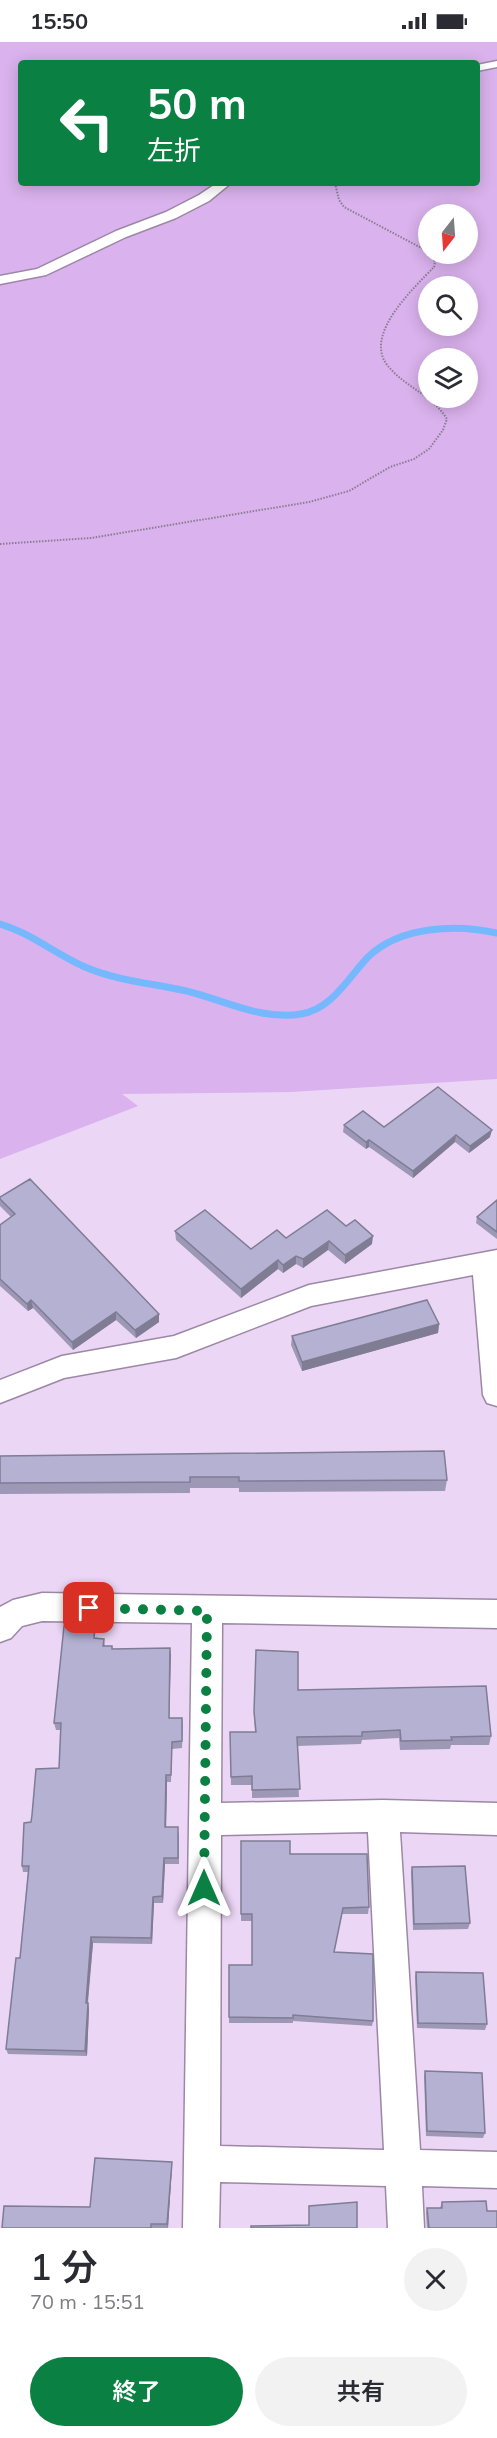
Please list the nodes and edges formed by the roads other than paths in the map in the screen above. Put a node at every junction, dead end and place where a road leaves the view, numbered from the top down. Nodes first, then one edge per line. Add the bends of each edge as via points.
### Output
1 (497, 64) edge
2 (480, 67) edge
3 (221, 186) edge
4 (0, 280) edge
5 (491, 1261) edge
6 (0, 1392) edge
7 (497, 1395) edge
8 (207, 1611) junction
9 (497, 1614) edge
10 (0, 1628) edge
11 (383, 1816) junction
12 (205, 1819) junction
13 (497, 1819) edge
14 (202, 2164) junction
15 (403, 2168) junction
16 (497, 2170) edge
17 (201, 2228) edge
18 (406, 2228) edge

1 - 2 street
3 - 4 street via 171,215 41,272
5 - 6 street via 309,1296 176,1347 62,1367
5 - 7 street
8 - 9 street
8 - 10 street via 42,1607 13,1614
8 - 12 street
11 - 12 street
11 - 13 street
11 - 15 street
12 - 14 street
14 - 15 street
14 - 17 street
15 - 16 street
15 - 18 street

